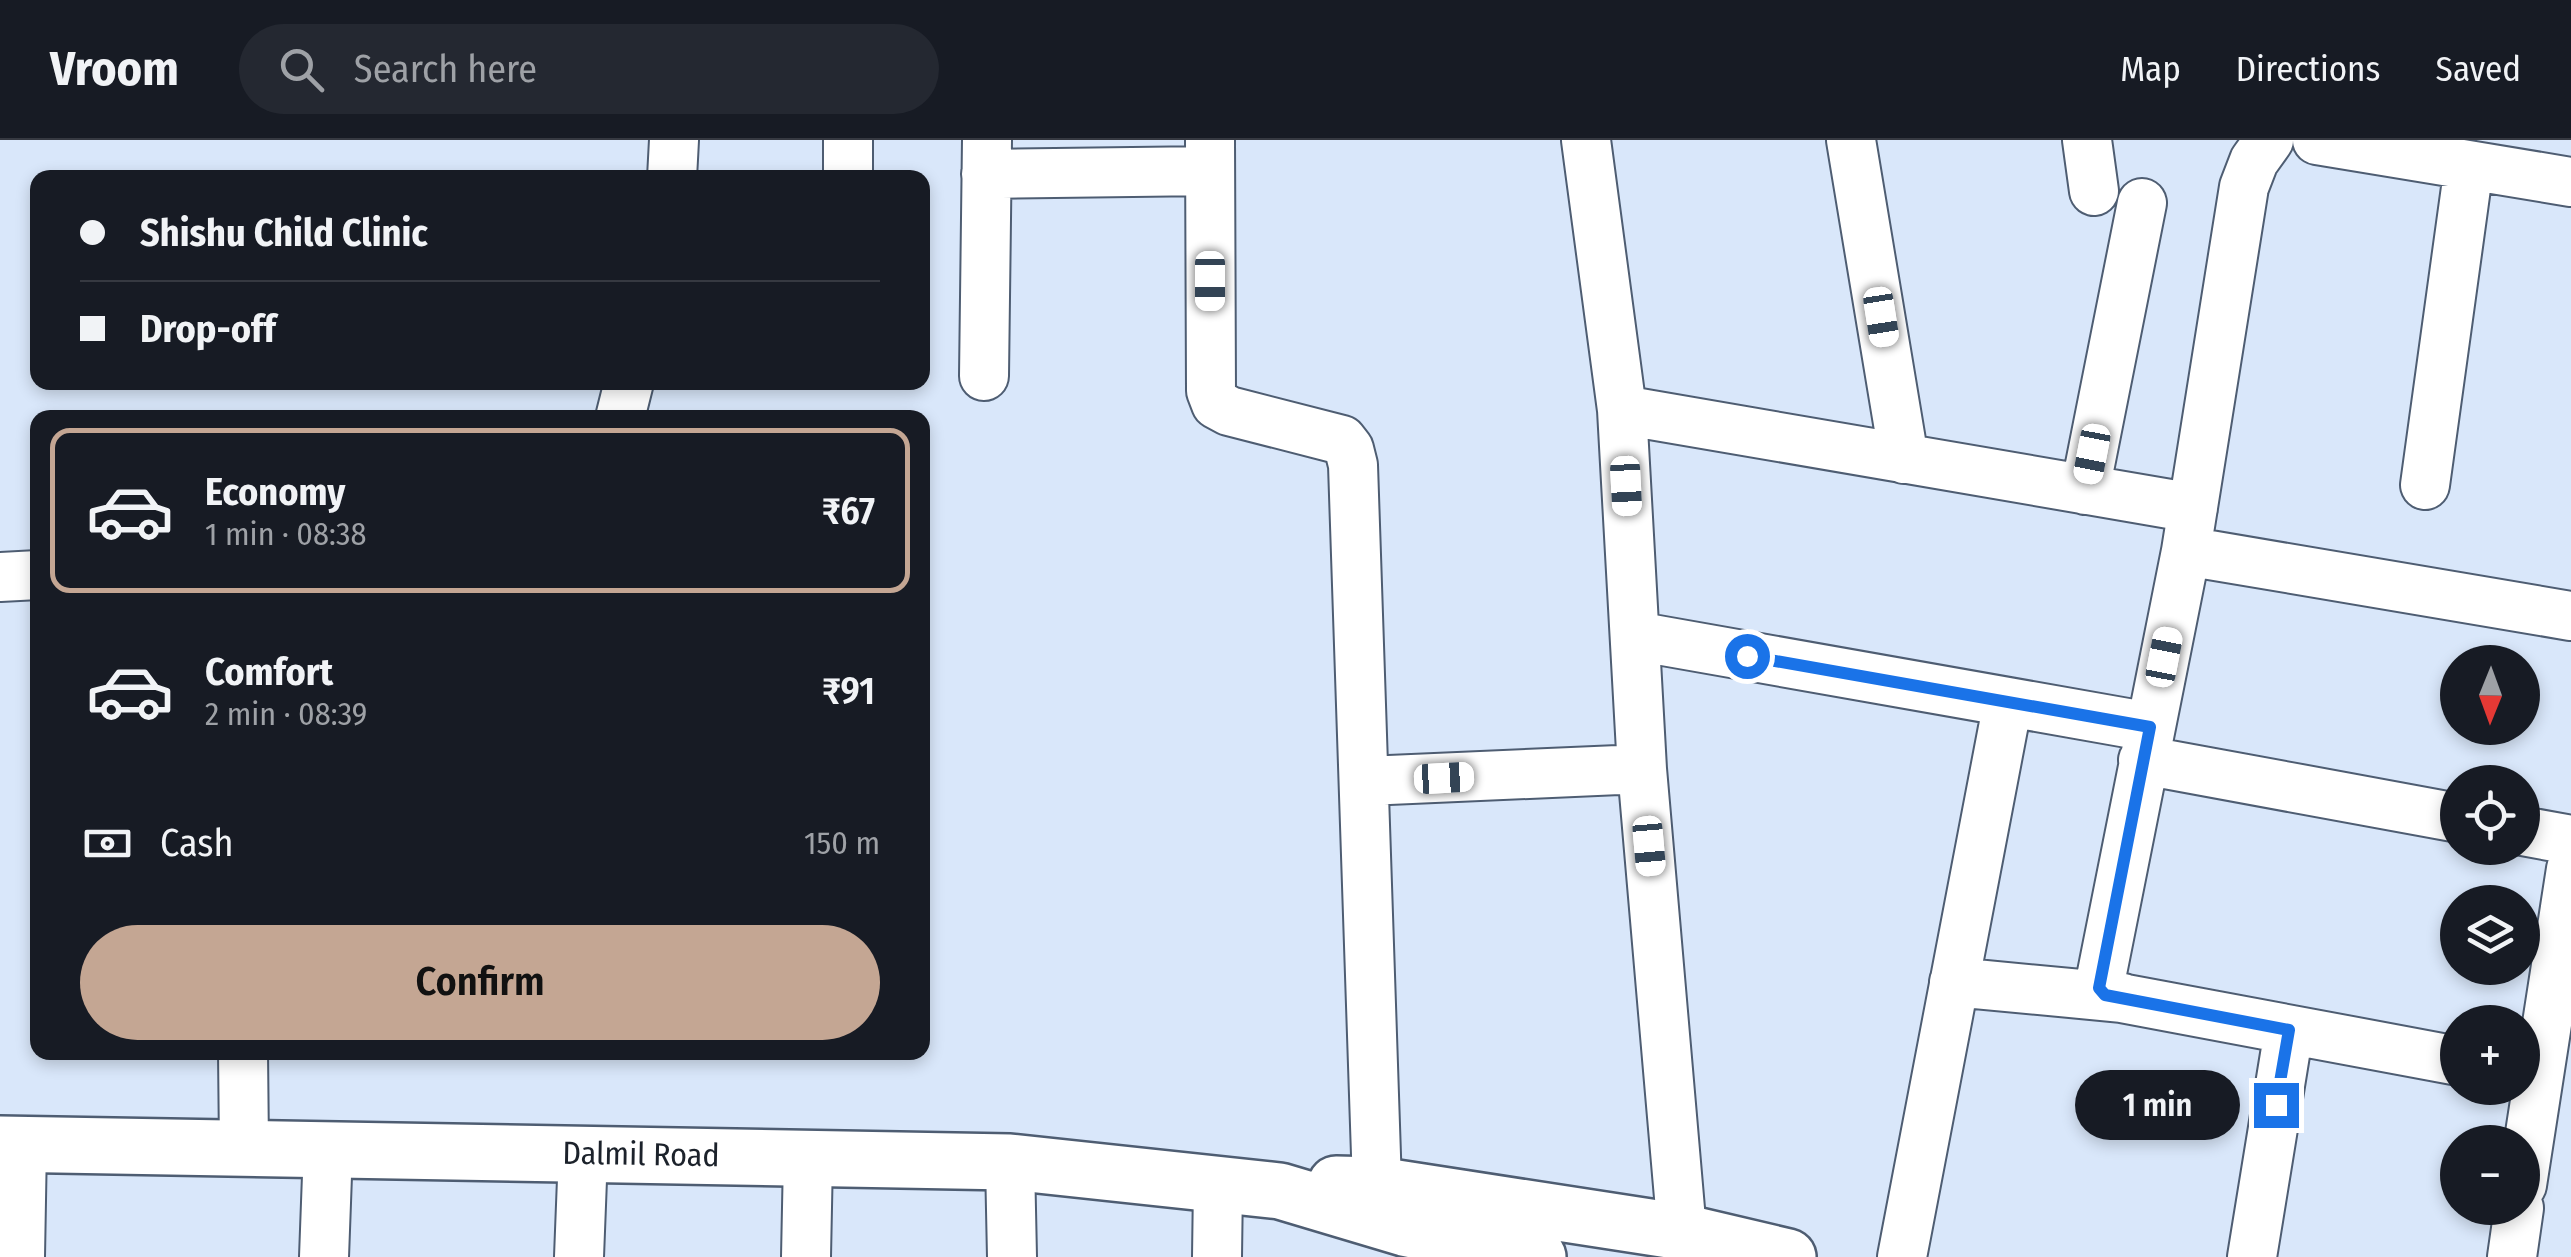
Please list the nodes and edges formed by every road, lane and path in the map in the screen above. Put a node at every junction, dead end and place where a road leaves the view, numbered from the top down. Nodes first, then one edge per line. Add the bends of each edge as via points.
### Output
1 (674, 140) edge
2 (848, 140) edge
3 (1586, 140) edge
4 (1851, 140) edge
5 (2088, 140) edge
6 (2269, 140) edge
7 (2317, 140) edge
8 (1210, 155) edge
9 (987, 157) edge
10 (2469, 166) junction
11 (672, 170) edge
12 (848, 170) edge
13 (2571, 182) edge
14 (2094, 191) dead end
15 (2142, 203) dead end
16 (984, 376) dead end
17 (1622, 410) junction
18 (1904, 458) junction
19 (2426, 485) dead end
20 (2085, 490) junction
21 (2190, 530) junction
22 (30, 576) edge
23 (0, 578) edge
24 (2571, 616) edge
25 (1635, 636) junction
26 (2008, 702) junction
27 (2147, 743) junction
28 (1642, 768) junction
29 (1366, 782) junction
30 (2440, 814) edge
31 (2540, 834) edge
32 (2571, 840) edge
33 (2571, 869) edge
34 (1954, 982) junction
35 (2123, 998) junction
36 (2289, 1030) junction
37 (2440, 1058) edge
38 (244, 1060) edge
39 (2544, 1077) edge
40 (2534, 1125) edge
41 (11, 1144) edge
42 (244, 1146) junction
43 (328, 1148) junction
44 (583, 1153) junction
45 (808, 1158) junction
46 (1010, 1162) junction
47 (1218, 1184) junction
48 (1377, 1185) junction
49 (1280, 1191) junction
50 (2517, 1225) edge
51 (1682, 1232) junction
52 (20, 1257) edge
53 (324, 1257) edge
54 (579, 1257) edge
55 (806, 1257) edge
56 (1012, 1257) edge
57 (1217, 1257) edge
58 (1538, 1257) edge
59 (1788, 1257) edge
60 (1902, 1257) edge
61 (2252, 1257) edge
62 (2512, 1257) edge

1 - 11 street
2 - 12 street
3 - 17 street
4 - 18 street
5 - 14 street
6 - 21 street via 2244,187
7 - 10 street
8 - 9 street
8 - 29 street via 1210,391 1216,404 1342,440 1354,465
9 - 16 street
10 - 13 street
10 - 19 street
15 - 20 street
17 - 18 street
17 - 25 street
18 - 20 street
20 - 21 street
21 - 24 street
21 - 27 street
22 - 23 street
25 - 26 street
25 - 28 street
26 - 27 street
26 - 34 street
27 - 30 street
27 - 35 street via 2099,977 2105,995
28 - 29 street
28 - 51 street
29 - 48 street
31 - 32 street
33 - 39 street
34 - 35 street
34 - 60 street
35 - 36 street
36 - 37 street
36 - 61 street
38 - 42 street
39 - 40 street
41 - 42 street, Dalmil Road
41 - 52 street
42 - 43 street, Dalmil Road
43 - 44 street, Dalmil Road
43 - 53 street
44 - 45 street, Dalmil Road
44 - 54 street
45 - 46 street, Dalmil Road
45 - 55 street
46 - 47 street, Dalmil Road
46 - 56 street
47 - 49 street, Dalmil Road
47 - 57 street
48 - 49 street via 1305,1184
48 - 51 street
49 - 58 street via 1404,1228
50 - 62 street
51 - 59 street

